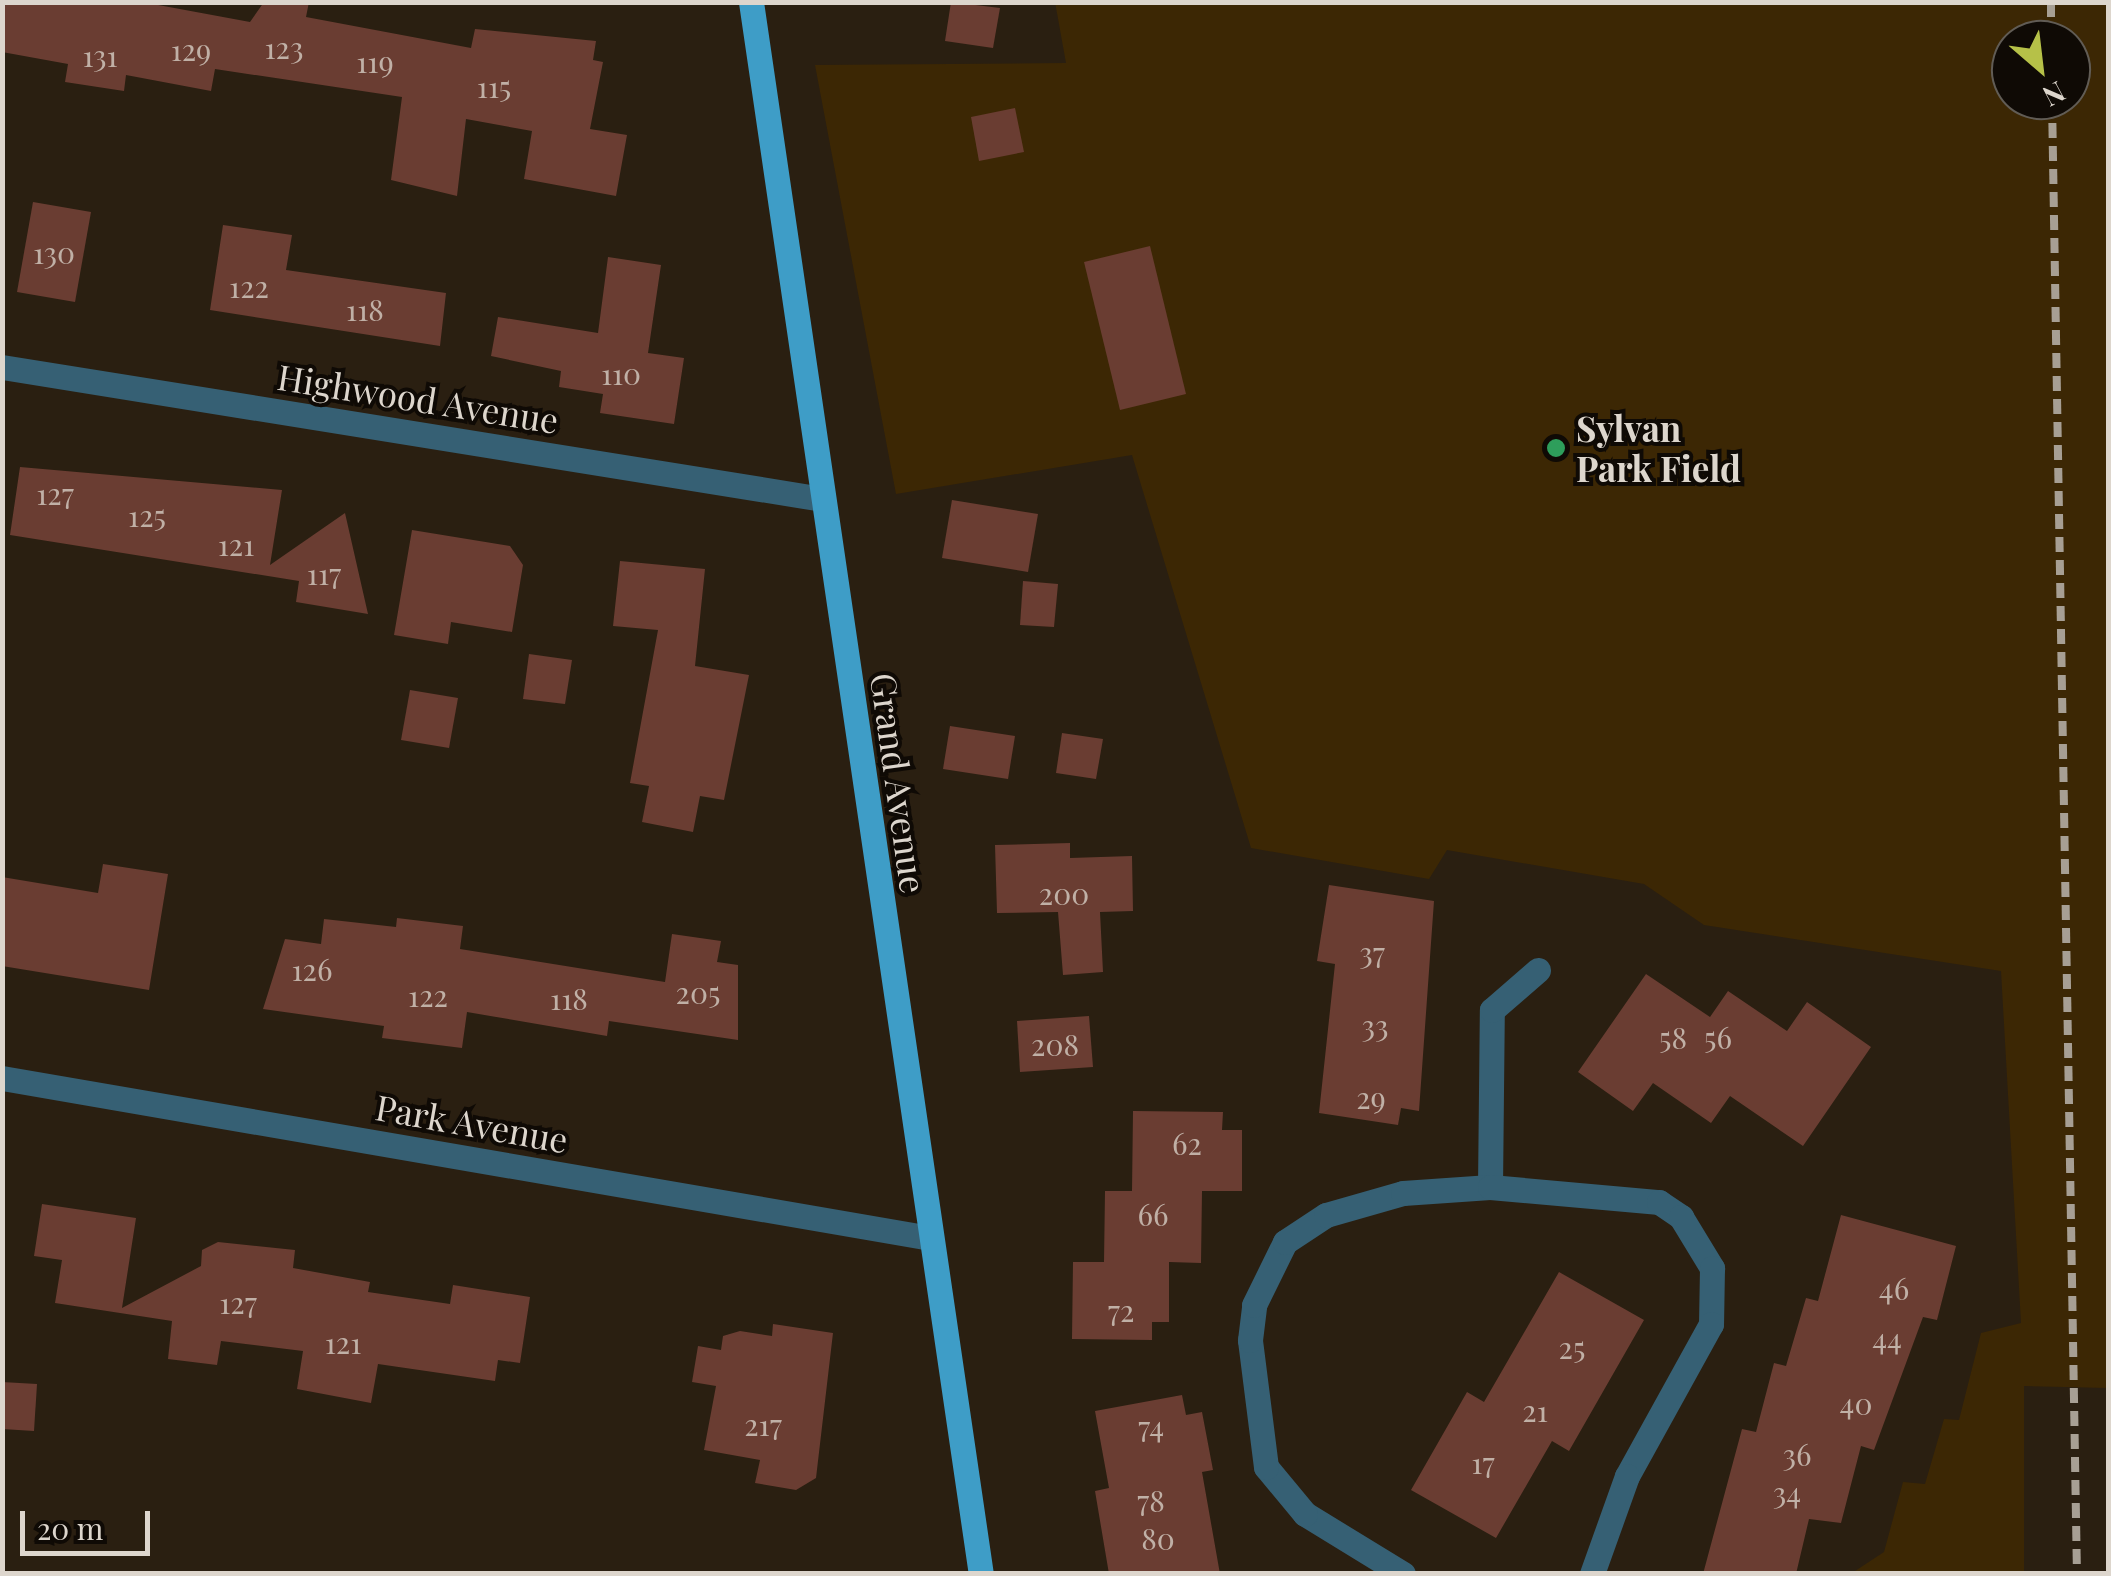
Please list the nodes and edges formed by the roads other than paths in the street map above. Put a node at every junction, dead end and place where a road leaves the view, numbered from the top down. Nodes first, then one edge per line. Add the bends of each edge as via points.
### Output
1 (751, 2) edge
2 (2, 367) edge
3 (822, 499) junction
4 (1538, 970) dead end
5 (2, 1078) edge
6 (1490, 1187) junction
7 (930, 1238) junction
8 (981, 1574) edge
9 (1402, 1574) edge
10 (1592, 1574) edge

1 - 3 main road, Grand Avenue
2 - 3 street, Highwood Avenue
3 - 7 main road, Grand Avenue
4 - 6 street via 1492,1010
5 - 7 street, Park Avenue
6 - 9 street via 1403,1194 1326,1216 1285,1242 1254,1305 1256,1406 1281,1494
6 - 10 street via 1659,1202 1681,1218 1712,1268 1711,1324 1627,1476
7 - 8 main road, Grand Avenue

